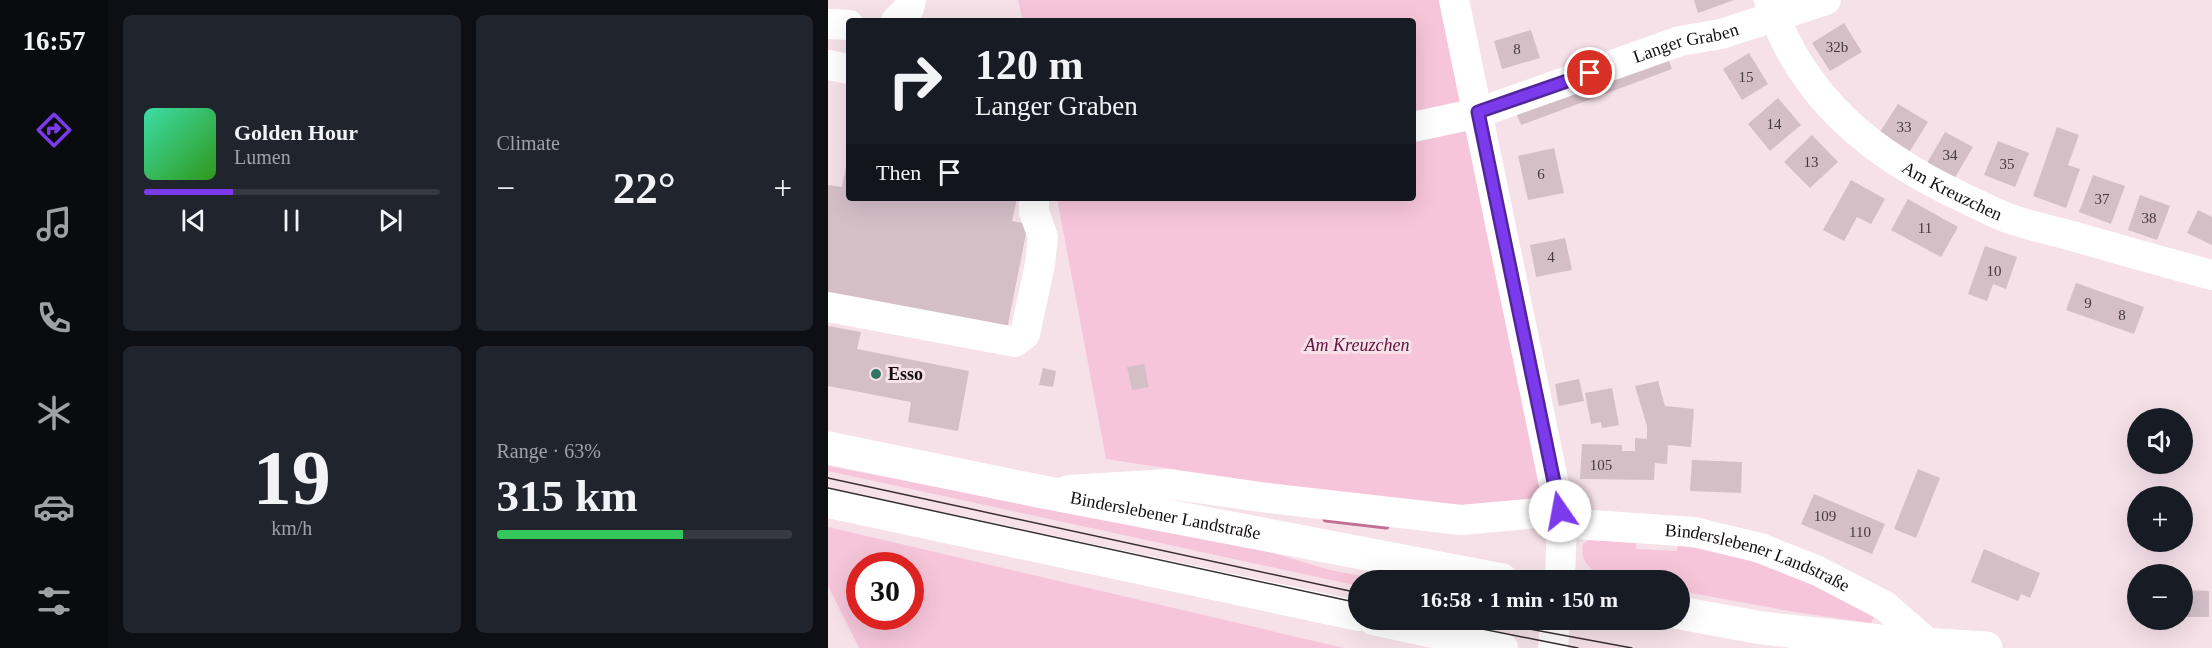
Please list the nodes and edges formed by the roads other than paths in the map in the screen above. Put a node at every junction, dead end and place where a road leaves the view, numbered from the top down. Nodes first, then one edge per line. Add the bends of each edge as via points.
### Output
1 (911, 0) edge
2 (1454, 0) edge
3 (1826, 0) edge
4 (1772, 8) edge
5 (899, 18) edge
6 (828, 24) edge
7 (846, 25) edge
8 (828, 65) edge
9 (846, 68) edge
10 (1478, 112) junction
11 (1416, 126) edge
12 (1034, 201) edge
13 (2212, 275) edge
14 (828, 307) edge
15 (828, 448) edge
16 (1038, 492) junction
17 (1268, 498) junction
18 (828, 503) edge
19 (1561, 517) junction
20 (1264, 535) junction
21 (1449, 570) edge
22 (1560, 570) edge
23 (1348, 614) edge
24 (1690, 615) edge
25 (1419, 630) edge
26 (1554, 630) edge
27 (1930, 645) junction
28 (1503, 648) edge
29 (1553, 648) edge
30 (1986, 648) edge

1 - 5 street
2 - 10 street
3 - 4 street, Langer Graben
4 - 10 street, Langer Graben via 1721,34 1680,41
4 - 13 street, Am Kreuzchen via 1797,61 1829,105 1878,151 1936,185 2009,218
6 - 7 street
8 - 9 street
10 - 11 street, Langer Graben
10 - 19 street
12 - 14 street via 1043,237 1040,264 1025,334 1015,342
15 - 16 main road, Binderslebener Landstraße
16 - 17 street, Binderslebener Landstraße via 1168,484
16 - 20 main road, Binderslebener Landstraße
17 - 19 street, Binderslebener Landstraße via 1461,520
17 - 20 street
18 - 23 street
19 - 22 street
19 - 27 street, Binderslebener Landstraße via 1694,532 1760,548 1818,571 1885,606
20 - 21 main road, Binderslebener Landstraße
24 - 27 main road via 1762,628
25 - 28 street
26 - 29 street
27 - 30 main road

